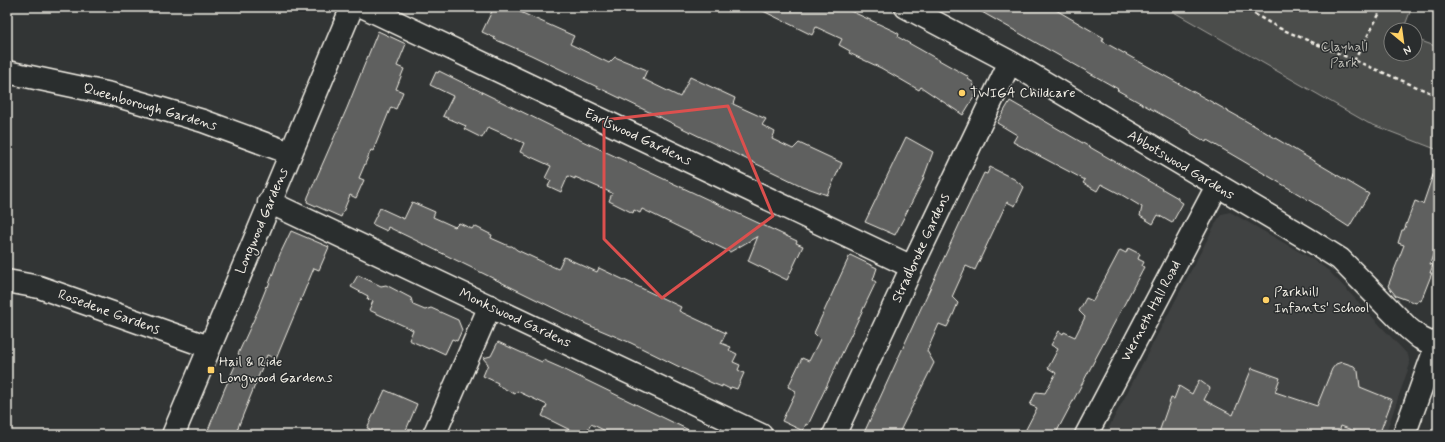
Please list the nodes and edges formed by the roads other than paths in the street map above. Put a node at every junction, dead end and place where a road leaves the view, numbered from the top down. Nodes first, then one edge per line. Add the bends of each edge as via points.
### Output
1 (352, 7) edge
2 (364, 7) edge
3 (906, 7) edge
4 (1010, 62) junction
5 (7, 72) edge
6 (290, 153) junction
7 (1217, 186) junction
8 (269, 202) junction
9 (912, 266) junction
10 (7, 281) edge
11 (490, 306) junction
12 (1437, 345) edge
13 (209, 347) junction
14 (173, 435) edge
15 (434, 435) edge
16 (761, 435) edge
17 (834, 435) edge
18 (1086, 435) edge
19 (1404, 435) edge

1 - 6 street, Longwood Gardens
2 - 9 street, Earlswood Gardens
3 - 4 street, Abbotswood Gardens
4 - 7 street, Abbotswood Gardens
4 - 9 street, Stradbroke Gardens
5 - 6 street, Queenborough Gardens via 125,98 203,121
6 - 8 street, Longwood Gardens
7 - 12 street, Abbotswood Gardens via 1340,259 1408,328
7 - 18 street, Werneth Hall Road
8 - 11 street, Monkswood Gardens
8 - 13 street, Longwood Gardens
9 - 17 street, Stradbroke Gardens
10 - 13 street, Rosedene Gardens via 39,287
11 - 15 street
11 - 16 street, Monkswood Gardens
12 - 19 street
13 - 14 street, Longwood Gardens

